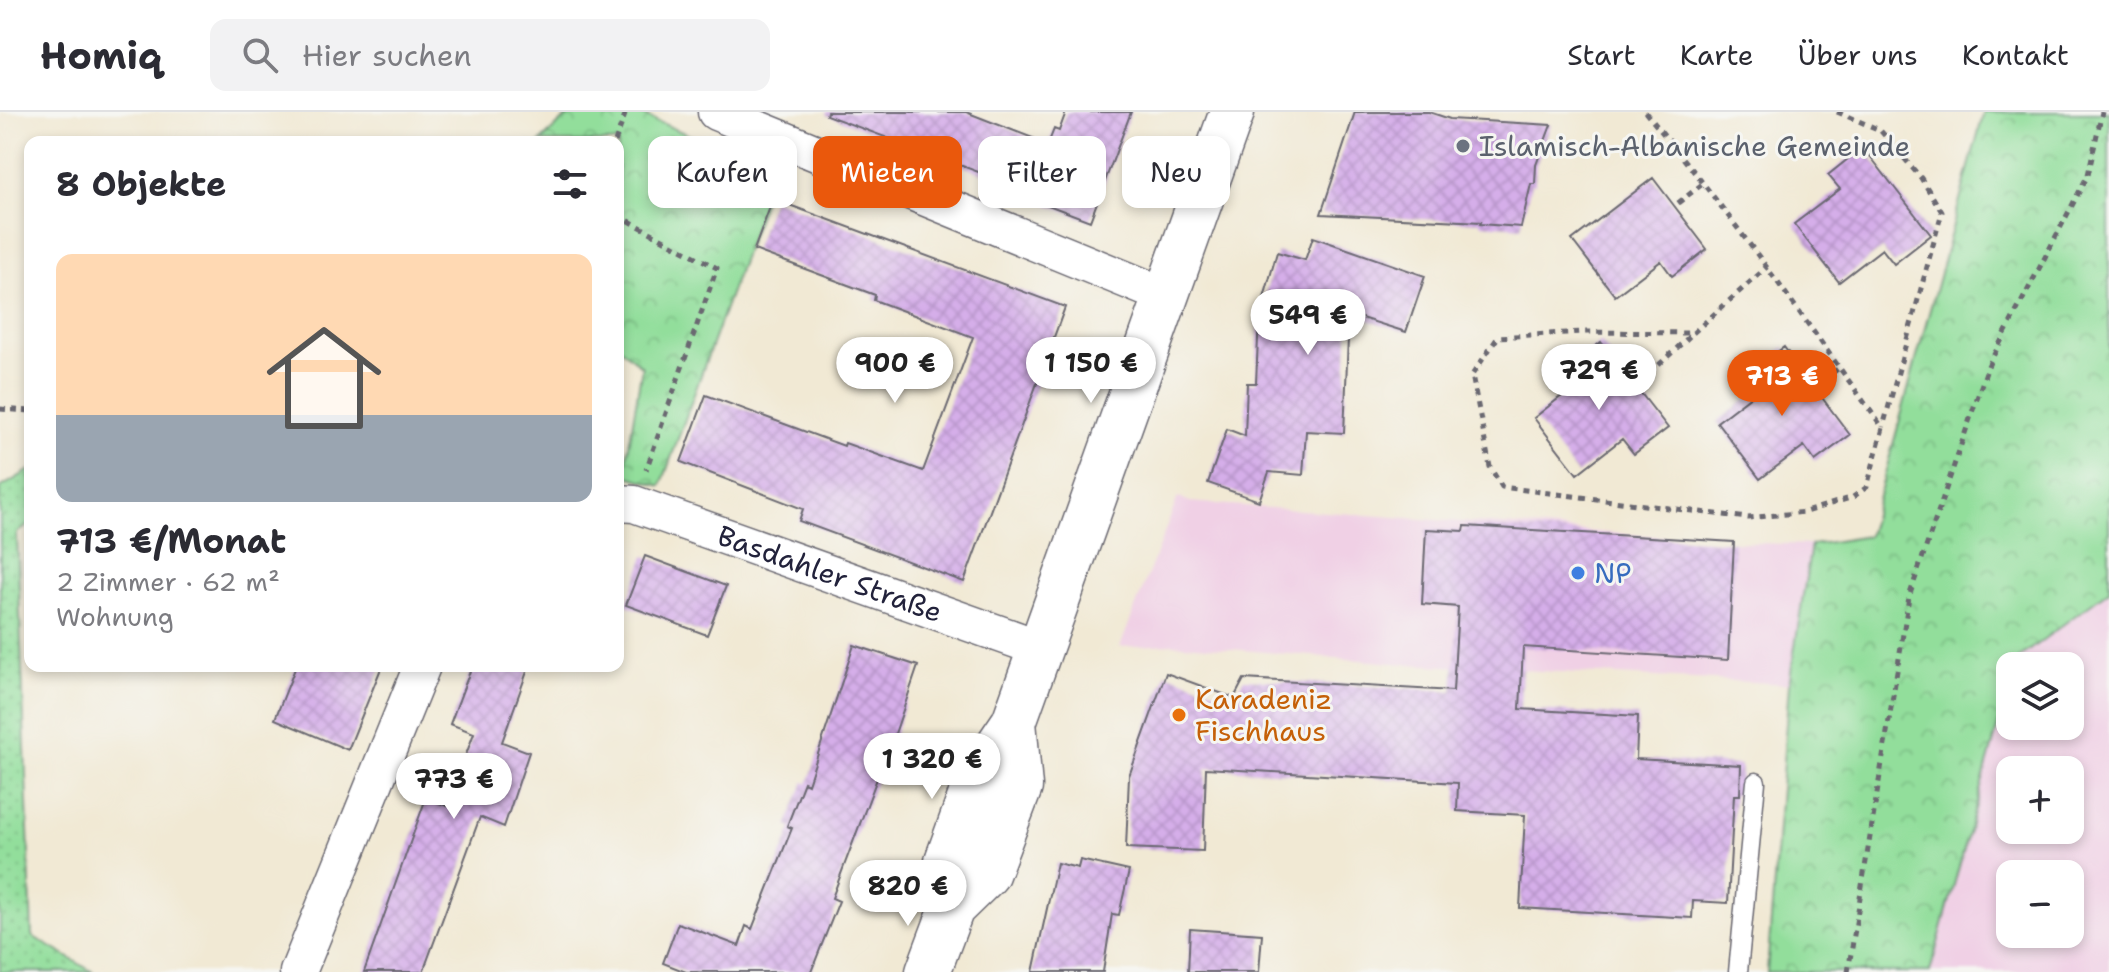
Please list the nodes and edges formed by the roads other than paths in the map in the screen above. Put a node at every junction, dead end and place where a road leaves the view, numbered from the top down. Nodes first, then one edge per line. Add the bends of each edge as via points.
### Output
1 (1232, 112) edge
2 (724, 114) edge
3 (1166, 296) junction
4 (626, 503) edge
5 (1042, 649) junction
6 (420, 672) edge
7 (1756, 782) dead end
8 (298, 972) edge
9 (928, 972) edge
10 (1738, 972) edge

1 - 3 main road
2 - 3 street
3 - 5 main road
4 - 5 street, Basdahler Straße
5 - 9 main road via 1014,722 1020,787 987,874 952,908
6 - 8 street
7 - 10 lane

